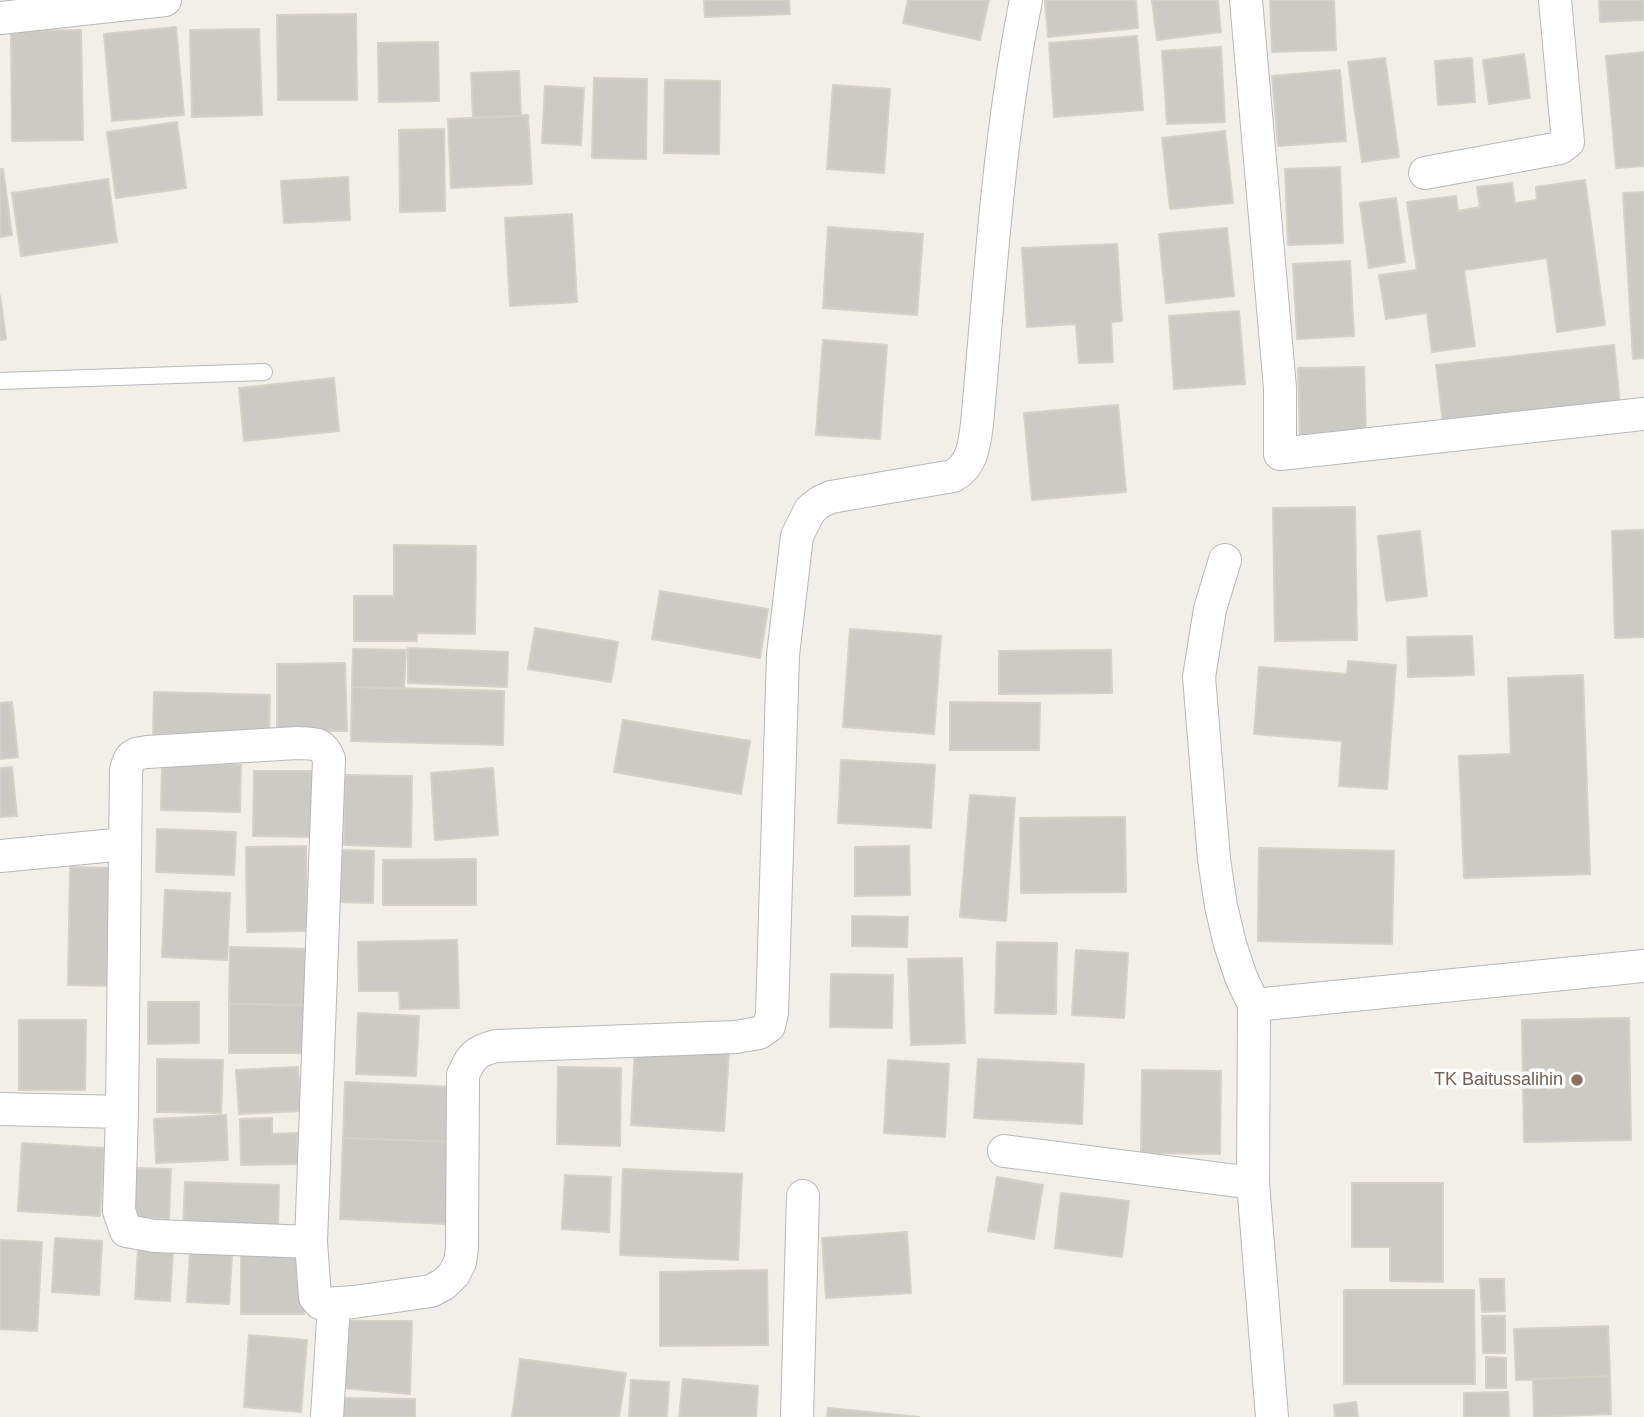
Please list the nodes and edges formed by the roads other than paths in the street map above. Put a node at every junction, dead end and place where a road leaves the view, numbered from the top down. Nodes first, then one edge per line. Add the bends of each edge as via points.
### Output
1 (165, 0) edge
2 (1026, 0) edge
3 (1246, 0) edge
4 (1555, 0) edge
5 (0, 18) edge
6 (1425, 173) dead end
7 (264, 372) dead end
8 (0, 381) edge
9 (1644, 414) edge
10 (1225, 560) dead end
11 (125, 844) junction
12 (0, 856) edge
13 (1644, 966) edge
14 (1254, 1005) junction
15 (0, 1109) edge
16 (122, 1112) junction
17 (1004, 1151) dead end
18 (1253, 1183) junction
19 (803, 1196) dead end
20 (311, 1242) junction
21 (334, 1304) junction
22 (327, 1417) edge
23 (797, 1417) edge
24 (1272, 1417) edge

1 - 5 street
2 - 21 street via 1000,175 977,424 966,467 953,475 831,497 810,510 797,536 783,655 769,1026 736,1037 496,1046 474,1054 463,1075 462,1248 454,1274 432,1291
3 - 9 street via 1280,388 1280,454
4 - 6 street via 1568,142 1560,148
7 - 8 lane
10 - 14 street via 1210,609 1199,677 1221,906 1237,966
11 - 12 street
11 - 16 street
11 - 20 street via 126,770 134,754 297,743 326,750
13 - 14 street
14 - 18 street
15 - 16 street
16 - 20 street via 119,1211 126,1231
17 - 18 street
18 - 24 street
19 - 23 street
20 - 21 street via 315,1297 320,1303
21 - 22 street

